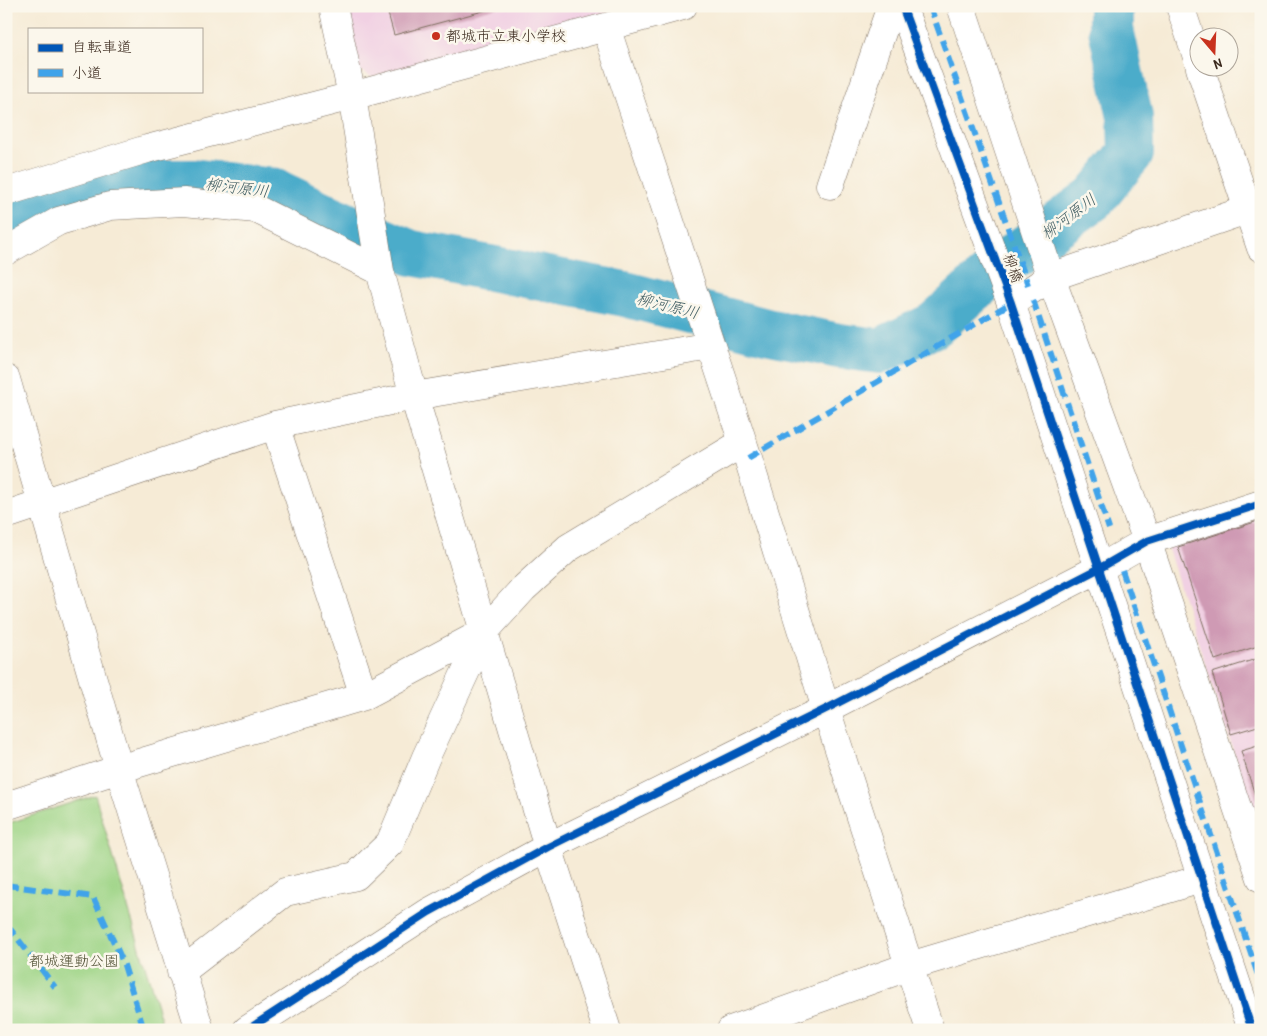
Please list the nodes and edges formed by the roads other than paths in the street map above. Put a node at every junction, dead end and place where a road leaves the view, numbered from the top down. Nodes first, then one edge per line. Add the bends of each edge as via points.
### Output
1 (333, 6) edge
2 (683, 6) edge
3 (891, 6) edge
4 (902, 6) edge
5 (961, 6) edge
6 (1180, 6) edge
7 (606, 27) junction
8 (1190, 36) edge
9 (1204, 78) edge
10 (352, 96) junction
11 (830, 185) dead end
12 (6, 192) edge
13 (1254, 207) edge
14 (1261, 248) edge
15 (6, 251) edge
16 (379, 267) junction
17 (1051, 276) junction
18 (1011, 302) junction
19 (711, 346) junction
20 (6, 379) edge
21 (414, 396) junction
22 (275, 425) junction
23 (742, 443) junction
24 (42, 503) junction
25 (1261, 504) edge
26 (6, 514) edge
27 (1147, 541) junction
28 (1100, 568) junction
29 (484, 632) junction
30 (364, 696) junction
31 (826, 709) junction
32 (119, 769) junction
33 (6, 806) edge
34 (548, 847) junction
35 (1261, 878) edge
36 (1201, 879) junction
37 (910, 966) junction
38 (182, 972) junction
39 (200, 1030) edge
40 (247, 1030) edge
41 (607, 1030) edge
42 (731, 1030) edge
43 (930, 1030) edge
44 (1252, 1030) edge

1 - 10 street
2 - 7 street
3 - 11 street
4 - 18 street, 柳橋
5 - 17 street
6 - 8 street
7 - 10 street
7 - 19 street
9 - 13 street
10 - 12 street via 148,149
10 - 16 street
13 - 14 street
13 - 17 street
15 - 16 street via 59,221 110,206 184,202 256,209
16 - 21 street
17 - 18 street
17 - 27 street
18 - 28 street, 柳橋
19 - 21 street
19 - 23 street
20 - 24 street
21 - 22 street
21 - 29 street
22 - 24 street
22 - 30 street
23 - 29 street via 568,548 523,589
23 - 31 street
24 - 26 street
24 - 32 street
25 - 27 street
27 - 28 street
27 - 35 street
28 - 31 street
28 - 36 street, 柳橋
29 - 30 street
29 - 34 street
29 - 38 street via 390,842 356,876 285,892
30 - 32 street
31 - 34 street
31 - 37 street
32 - 33 street
32 - 38 street
34 - 40 street via 429,912
34 - 41 street
36 - 37 street
36 - 44 street, 柳橋
37 - 42 street
37 - 43 street
38 - 39 street

